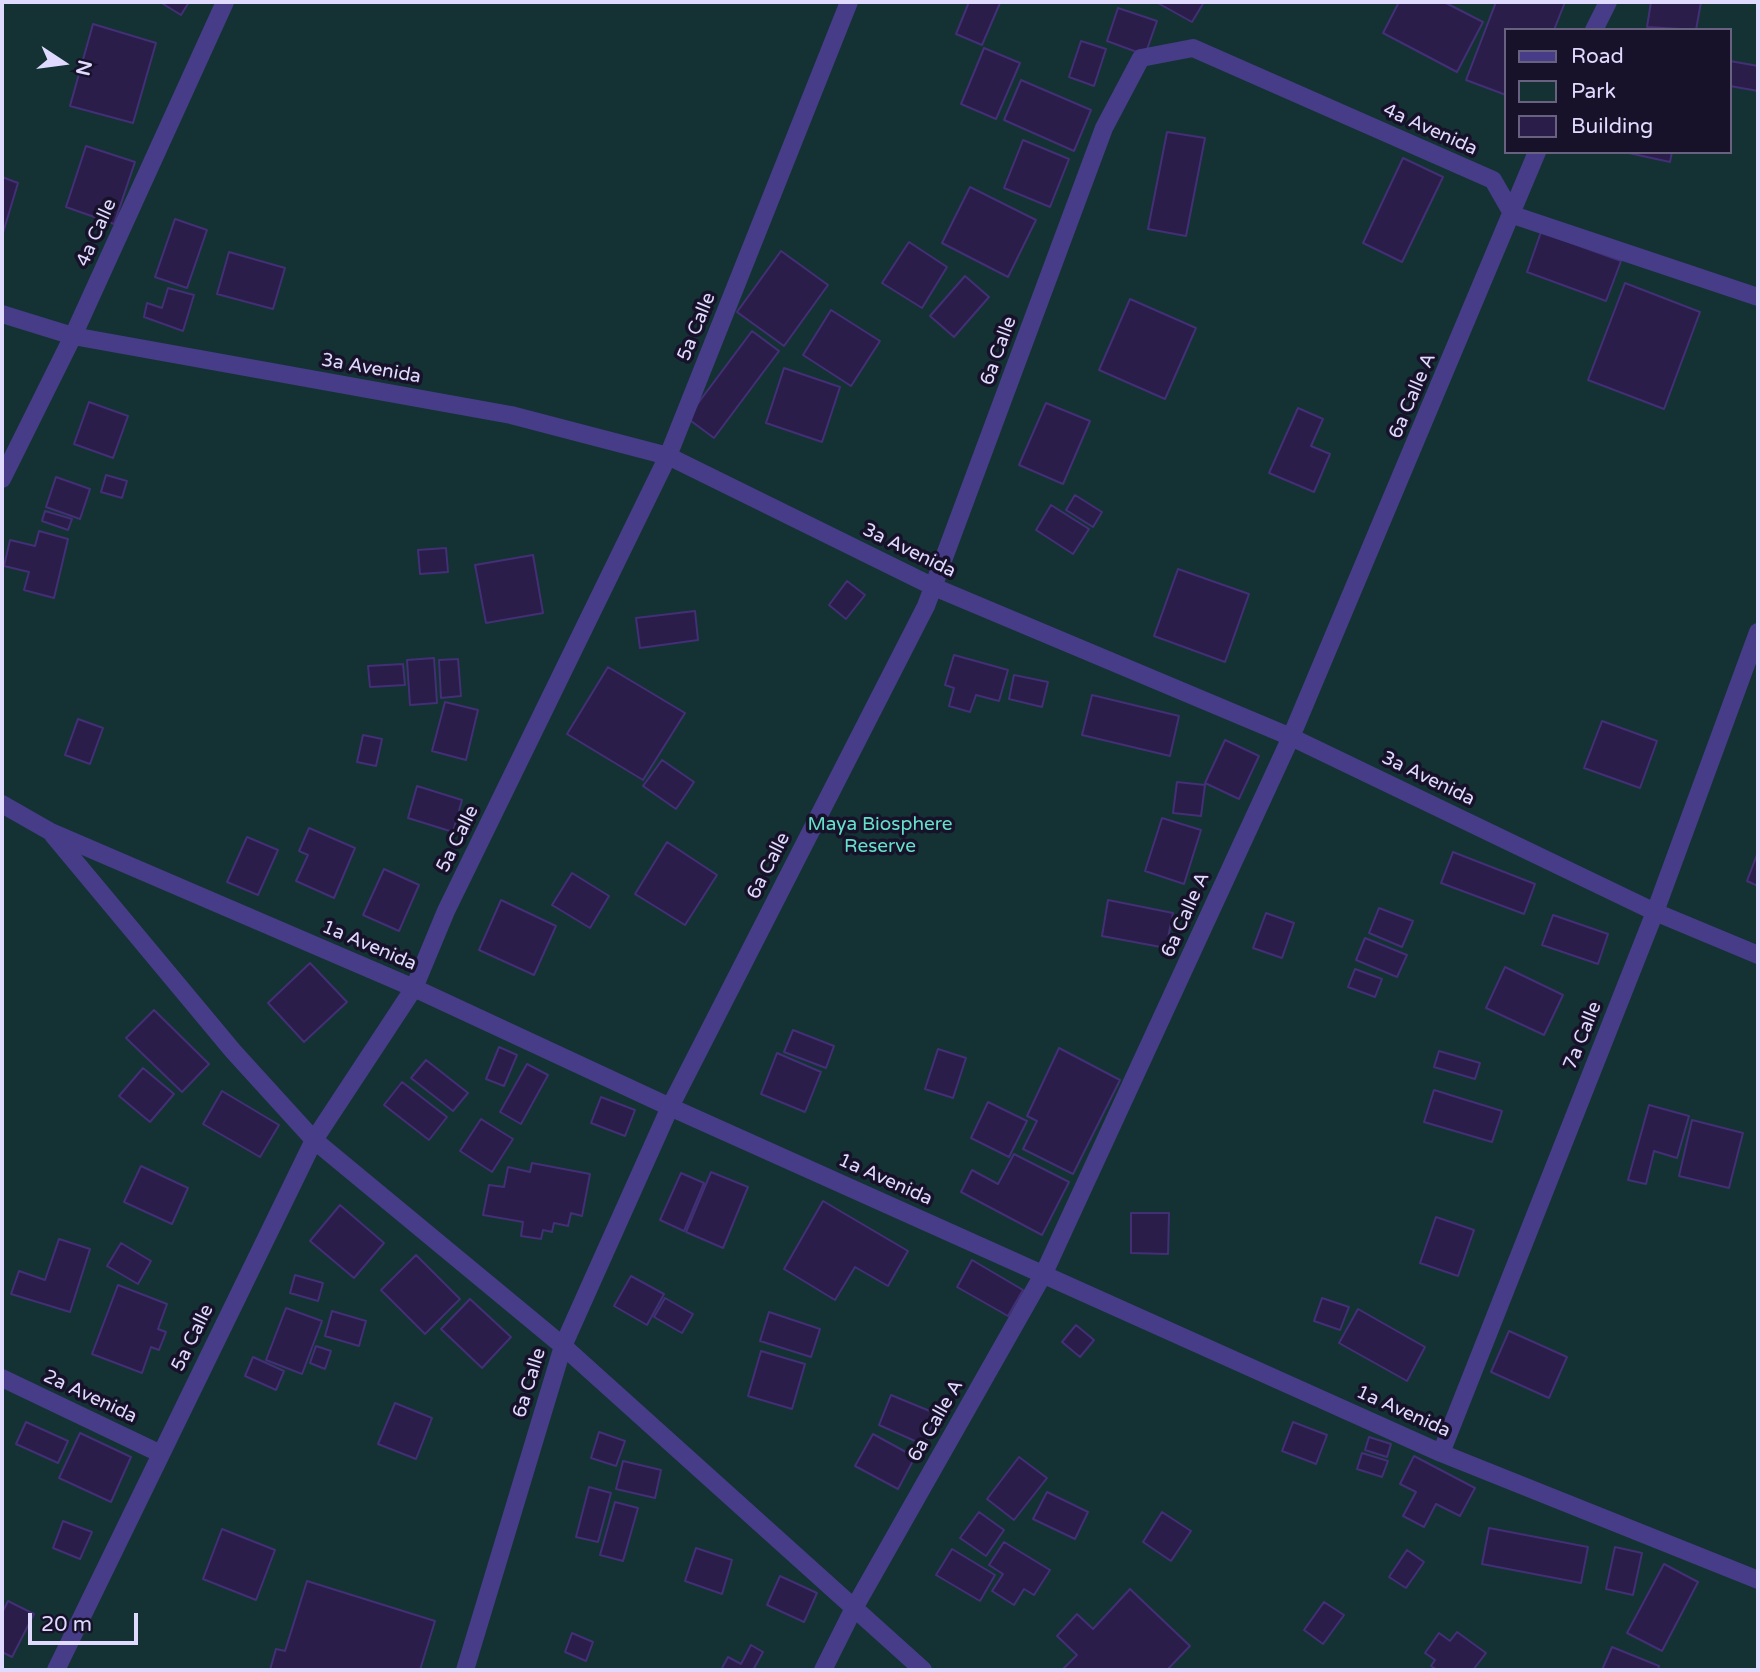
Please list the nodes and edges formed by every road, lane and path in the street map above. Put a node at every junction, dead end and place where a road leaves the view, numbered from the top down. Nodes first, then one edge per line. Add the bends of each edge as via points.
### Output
1 (225, 2) edge
2 (849, 2) edge
3 (1608, 2) edge
4 (1595, 28) edge
5 (1193, 48) joint
6 (1536, 154) edge
7 (1513, 215) junction
8 (1758, 297) edge
9 (2, 314) edge
10 (73, 337) junction
11 (668, 456) junction
12 (2, 479) edge
13 (934, 587) junction
14 (1758, 632) edge
15 (1291, 737) junction
16 (2, 804) edge
17 (51, 832) junction
18 (1655, 912) junction
19 (1758, 955) edge
20 (414, 988) junction
21 (670, 1107) junction
22 (314, 1140) junction
23 (1044, 1273) junction
24 (563, 1346) junction
25 (2, 1378) edge
26 (159, 1453) junction
27 (1441, 1453) junction
28 (1758, 1580) edge
29 (853, 1610) junction
30 (56, 1670) edge
31 (465, 1670) edge
32 (823, 1670) edge
33 (923, 1670) edge

1 - 10 street, 4a Calle
2 - 11 street, 5a Calle
3 - 4 street
5 - 7 street, 4a Avenida via 1493,180
5 - 13 street, 6a Calle via 1141,58 1104,128
6 - 7 street, 6a Calle A
7 - 8 street
7 - 15 street, 6a Calle A
9 - 10 street, 3a Avenida
10 - 11 street, 3a Avenida via 511,415
10 - 12 street, 4a Calle
11 - 13 street, 3a Avenida
11 - 20 street, 5a Calle via 446,911
13 - 15 street, 3a Avenida
13 - 21 street, 6a Calle
14 - 18 street, 7a Calle
15 - 18 street, 3a Avenida
15 - 23 street, 6a Calle A
16 - 17 street, 1a Avenida
17 - 20 street, 1a Avenida
17 - 22 street via 233,1051
18 - 19 street, 3a Avenida
18 - 27 street, 7a Calle
20 - 21 street, 1a Avenida
20 - 22 street, 5a Calle
21 - 23 street, 1a Avenida
21 - 24 street, 6a Calle
22 - 24 street
22 - 26 street, 5a Calle
23 - 27 street, 1a Avenida
23 - 29 street, 6a Calle A
24 - 29 street
24 - 31 street, 6a Calle
25 - 26 street, 2a Avenida
26 - 30 street, 5a Calle
27 - 28 street, 1a Avenida
29 - 32 street, 6a Calle A
29 - 33 street

